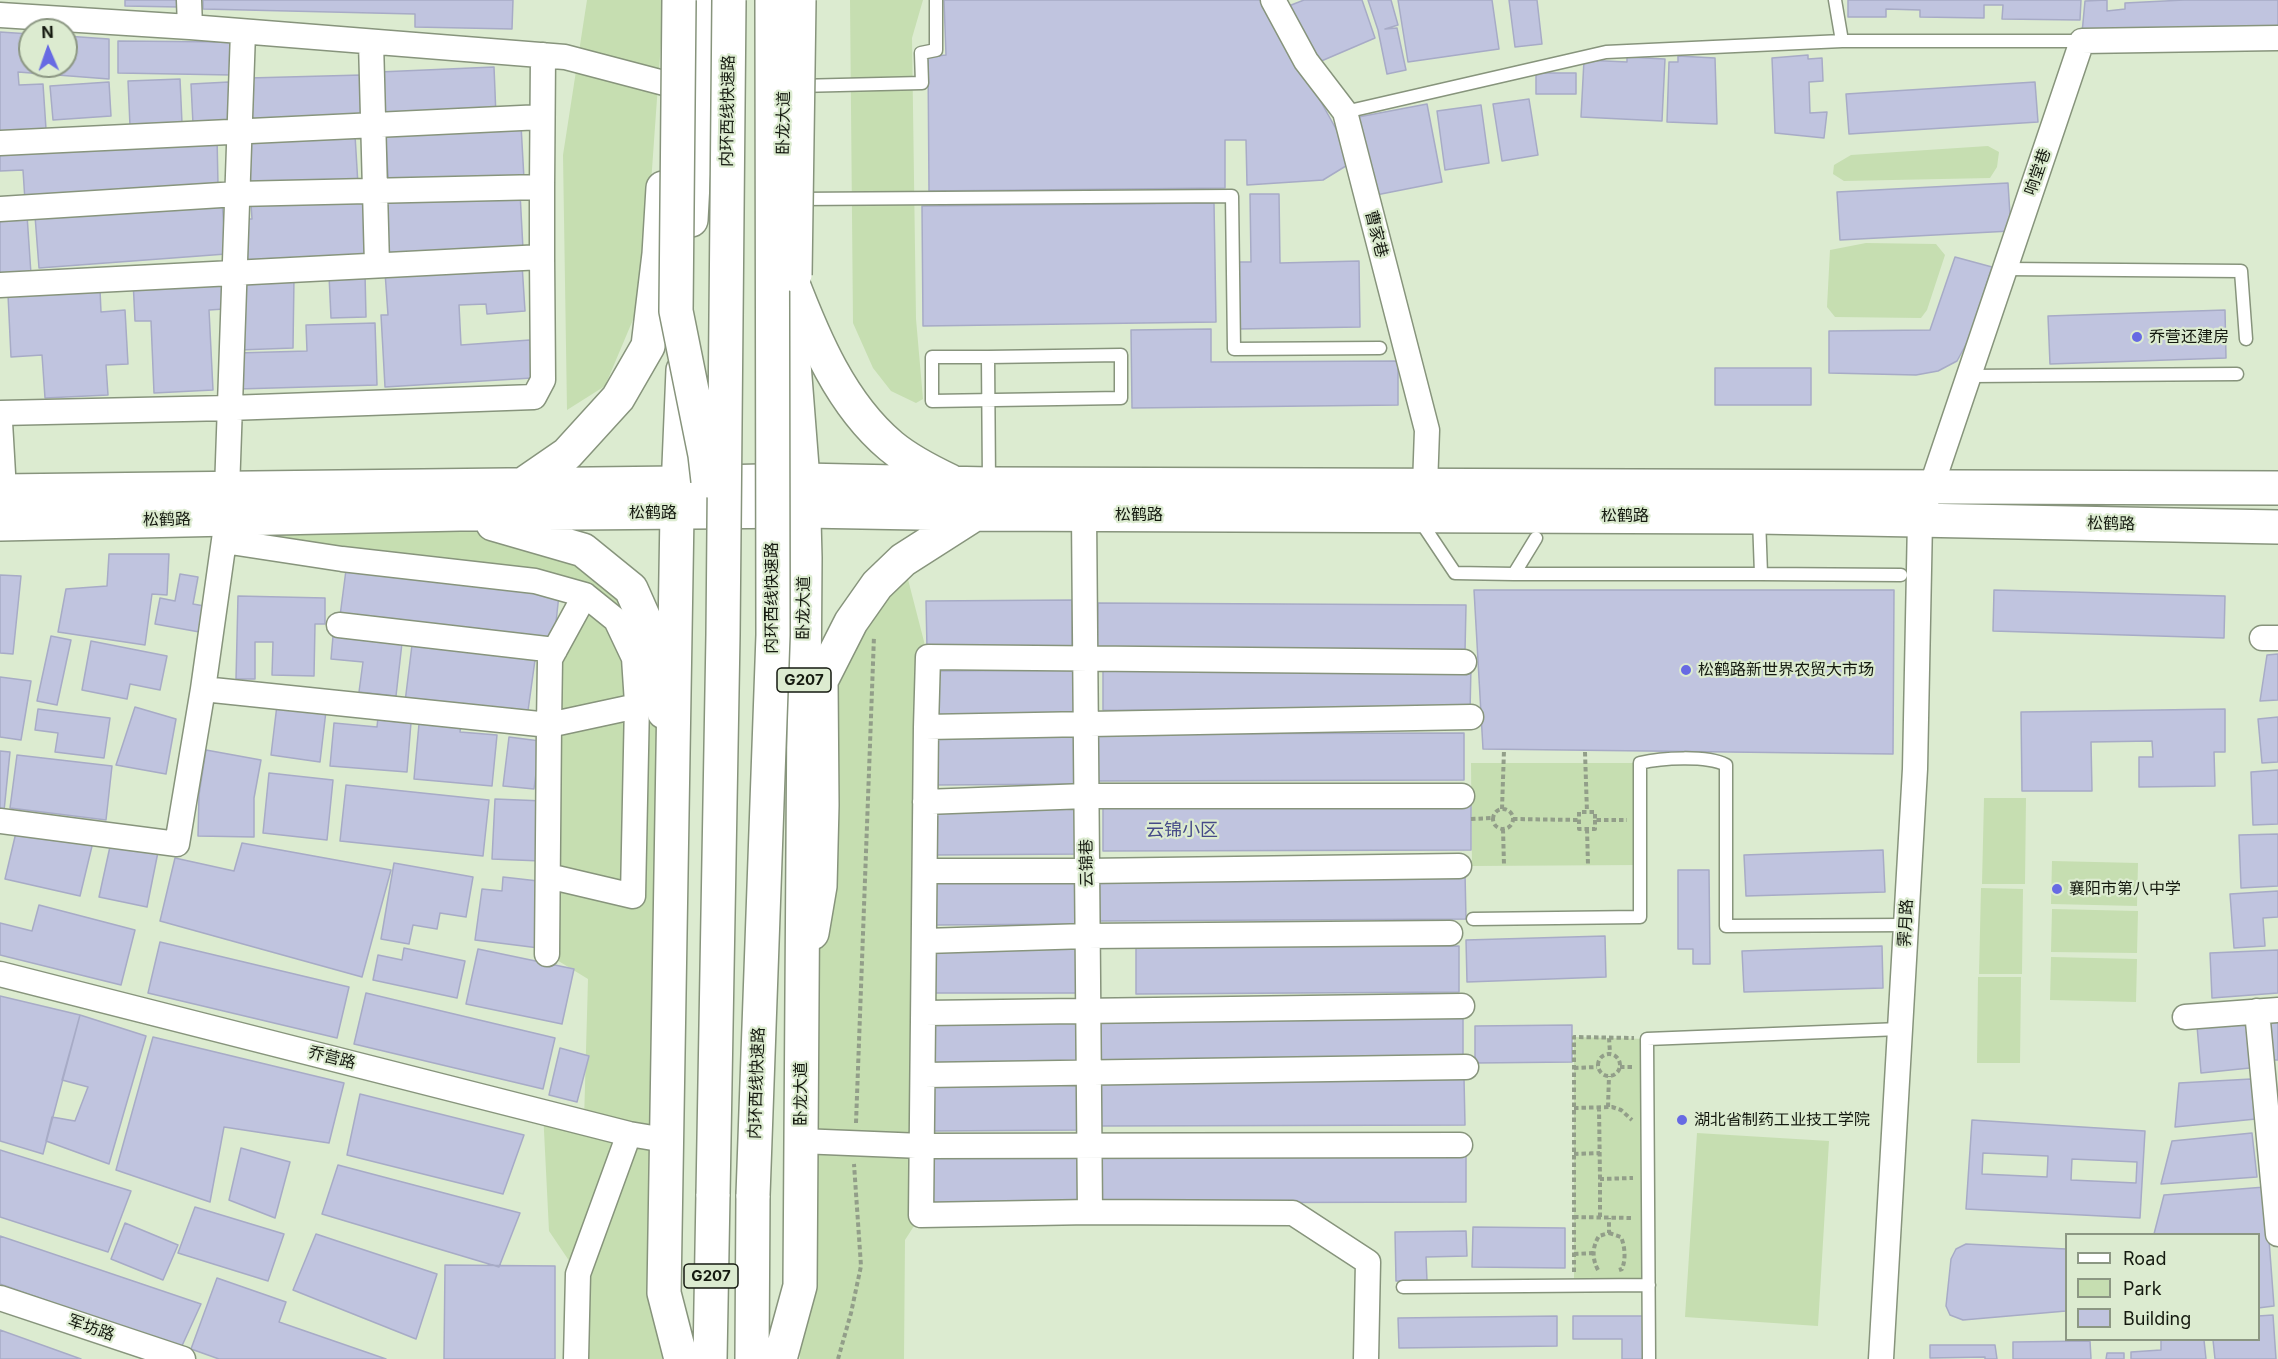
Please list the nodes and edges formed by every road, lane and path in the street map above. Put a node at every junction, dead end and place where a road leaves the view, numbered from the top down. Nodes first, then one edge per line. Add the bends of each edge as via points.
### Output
1 (189, 0) edge
2 (679, 0) edge
3 (729, 0) edge
4 (772, 0) edge
5 (786, 0) edge
6 (799, 0) edge
7 (936, 0) edge
8 (1273, 0) edge
9 (1835, 0) edge
10 (703, 12) edge
11 (0, 15) edge
12 (190, 27) junction
13 (243, 32) junction
14 (2278, 38) edge
15 (1842, 41) junction
16 (2082, 41) junction
17 (371, 42) junction
18 (543, 55) junction
19 (785, 86) junction
20 (683, 88) junction
21 (1345, 112) junction
22 (542, 117) junction
23 (373, 125) junction
24 (239, 132) junction
25 (0, 142) edge
26 (542, 187) junction
27 (375, 191) junction
28 (237, 194) junction
29 (0, 209) edge
30 (783, 209) junction
31 (542, 257) junction
32 (377, 265) junction
33 (2005, 269) junction
34 (234, 272) junction
35 (0, 285) edge
36 (2246, 339) dead end
37 (1380, 348) dead end
38 (988, 357) junction
39 (2237, 374) dead end
40 (1969, 376) junction
41 (988, 399) junction
42 (229, 408) junction
43 (0, 413) edge
44 (0, 422) edge
45 (954, 484) junction
46 (989, 484) junction
47 (522, 485) junction
48 (2278, 488) edge
49 (1931, 489) junction
50 (2, 491) edge
51 (804, 496) junction
52 (677, 498) junction
53 (1421, 501) junction
54 (460, 514) junction
55 (975, 514) junction
56 (1084, 514) junction
57 (1759, 516) junction
58 (226, 517) junction
59 (1920, 520) junction
60 (0, 524) edge
61 (2278, 527) edge
62 (1536, 538) dead end
63 (1761, 573) junction
64 (1514, 574) junction
65 (1901, 576) dead end
66 (585, 595) junction
67 (339, 626) dead end
68 (874, 629) dead end
69 (723, 635) junction
70 (773, 635) junction
71 (555, 650) junction
72 (1085, 659) junction
73 (1464, 662) dead end
74 (203, 689) junction
75 (637, 706) junction
76 (1471, 717) dead end
77 (1086, 723) junction
78 (549, 725) junction
79 (926, 727) junction
80 (1504, 750) dead end
81 (1585, 752) dead end
82 (673, 780) junction
83 (1086, 796) junction
84 (1462, 796) dead end
85 (925, 802) junction
86 (1502, 809) junction
87 (1587, 812) junction
88 (1493, 818) junction
89 (1471, 819) dead end
90 (1513, 819) junction
91 (1579, 820) junction
92 (1595, 820) junction
93 (1640, 820) junction
94 (0, 821) edge
95 (1503, 829) junction
96 (1587, 829) junction
97 (1504, 865) dead end
98 (1588, 865) dead end
99 (1460, 866) dead end
100 (925, 870) junction
101 (1087, 871) junction
102 (548, 876) junction
103 (1473, 919) dead end
104 (1906, 925) junction
105 (1450, 933) dead end
106 (1088, 936) junction
107 (925, 941) junction
108 (547, 954) dead end
109 (0, 974) edge
110 (801, 997) junction
111 (1462, 1006) dead end
112 (1088, 1010) junction
113 (2268, 1010) edge
114 (925, 1013) junction
115 (2185, 1017) dead end
116 (1900, 1029) junction
117 (1609, 1038) junction
118 (1647, 1039) junction
119 (1610, 1053) junction
120 (1466, 1067) dead end
121 (1597, 1067) junction
122 (1574, 1068) junction
123 (1089, 1072) junction
124 (924, 1075) junction
125 (1609, 1076) junction
126 (1599, 1107) junction
127 (1608, 1107) junction
128 (1574, 1108) junction
129 (1635, 1128) dead end
130 (629, 1134) junction
131 (665, 1140) junction
132 (800, 1141) junction
133 (855, 1143) junction
134 (1089, 1145) junction
135 (1460, 1145) dead end
136 (922, 1146) junction
137 (1600, 1153) junction
138 (1574, 1154) junction
139 (1636, 1167) dead end
140 (1600, 1179) junction
141 (1090, 1212) junction
142 (1574, 1217) junction
143 (1600, 1217) junction
144 (1609, 1218) junction
145 (1648, 1218) junction
146 (1609, 1233) junction
147 (2278, 1234) edge
148 (1594, 1253) junction
149 (1574, 1254) junction
150 (1604, 1272) dead end
151 (1616, 1272) dead end
152 (1574, 1285) junction
153 (1648, 1285) junction
154 (800, 1286) junction
155 (1403, 1287) dead end
156 (664, 1293) junction
157 (0, 1298) edge
158 (183, 1359) edge
159 (576, 1359) edge
160 (662, 1359) edge
161 (681, 1359) edge
162 (710, 1359) edge
163 (752, 1359) edge
164 (780, 1359) edge
165 (800, 1359) edge
166 (838, 1359) edge
167 (1366, 1359) edge
168 (1649, 1359) edge
169 (1881, 1359) edge

1 - 12 street
2 - 69 main road, bridge via 676,311 705,455
3 - 69 main road, 内环西线快速路, bridge
4 - 70 main road, 内环西线快速路, bridge
5 - 19 main road, 卧龙大道 / G207
6 - 70 main road, bridge via 794,314 771,458
7 - 19 lane via 936,50 921,53 922,83
8 - 21 street, 曹家巷 via 1306,61
9 - 15 lane
10 - 20 main road
10 - 52 main road, G207
11 - 12 street
12 - 13 street
13 - 17 street
13 - 24 street
14 - 16 street
15 - 16 lane
15 - 21 lane via 1606,52
16 - 33 street, 响堂巷
17 - 18 street
17 - 23 street
18 - 20 street via 565,57
18 - 22 street
19 - 30 main road, 卧龙大道 / G207
20 - 47 main road via 666,147 648,346 618,398 567,454
21 - 53 street, 曹家巷 via 1426,430
22 - 23 street
22 - 26 street
23 - 24 street
23 - 27 street
24 - 25 street
24 - 28 street
26 - 27 street
26 - 31 street
27 - 28 street
27 - 32 street
28 - 29 street
28 - 34 street
30 - 37 lane via 1232,196 1234,349
30 - 45 main road via 786,266 815,338 850,402 892,447 914,464
30 - 51 main road, 卧龙大道 / G207
31 - 32 street
31 - 42 street via 543,380 534,397
32 - 34 street
33 - 36 lane via 2241,271
33 - 40 street, 响堂巷
34 - 35 street
34 - 42 street
38 - 41 lane
38 - 41 lane via 932,357 932,400
38 - 41 lane via 1120,355 1121,398
39 - 40 lane
40 - 49 street, 响堂巷
41 - 46 lane
42 - 43 street
42 - 58 street
44 - 50 street
45 - 46 main road, 松鹤路
45 - 51 main road, 松鹤路
46 - 53 main road, 松鹤路
47 - 52 main road, 松鹤路
47 - 58 main road, 松鹤路
48 - 49 main road, 松鹤路
49 - 53 main road, 松鹤路
49 - 59 street, 霁月路
50 - 58 main road, 松鹤路
51 - 52 main road, 松鹤路
51 - 55 main road, 松鹤路
51 - 110 main road, 卧龙大道 / G207
52 - 54 main road, 松鹤路
52 - 82 main road, G207
53 - 56 main road, 松鹤路
53 - 57 main road, 松鹤路
53 - 64 lane via 1455,573
54 - 58 main road, 松鹤路
54 - 82 main road via 583,550 632,589 647,625 662,685
55 - 56 main road, 松鹤路
55 - 110 main road via 903,560 877,585 851,622 821,681 820,886
56 - 72 street, 云锦巷
57 - 59 main road, 松鹤路
57 - 63 lane
58 - 60 main road, 松鹤路
58 - 66 street via 342,560 535,581
58 - 74 street
59 - 61 main road, 松鹤路
59 - 104 street, 霁月路 via 1915,769
62 - 64 lane
63 - 64 lane
63 - 65 lane
66 - 71 street
66 - 75 street via 616,620 634,658
67 - 71 street
68 - 133 path
69 - 162 main road, 内环西线快速路 / G207, bridge
70 - 163 main road, 内环西线快速路 / G207, bridge via 753,1195
71 - 78 street via 550,659
72 - 73 street
72 - 77 street, 云锦巷
72 - 79 street via 928,657
74 - 78 street
74 - 94 street via 177,844
75 - 78 street
75 - 102 street via 633,896
76 - 77 street
77 - 79 street
77 - 83 street, 云锦巷
78 - 102 street
79 - 85 street
80 - 86 path
81 - 87 path
82 - 131 main road, G207
83 - 84 street
83 - 85 street
83 - 101 street, 云锦巷
85 - 100 street
86 - 88 path
86 - 90 path via 1509,811
87 - 91 path via 1579,812
87 - 92 path via 1595,812
88 - 89 path
88 - 95 path via 1497,827
90 - 91 path
90 - 95 path
91 - 96 path via 1579,829
92 - 93 path
92 - 96 path via 1595,829
93 - 103 lane via 1640,917
93 - 104 lane via 1640,763 1716,760 1726,765 1725,926
95 - 97 path
96 - 98 path
99 - 101 street
100 - 101 street
100 - 107 street
101 - 106 street, 云锦巷
102 - 108 street
104 - 116 street, 霁月路
105 - 106 street
106 - 107 street
106 - 112 street, 云锦巷
107 - 114 street
109 - 130 street, 乔营路
110 - 132 main road, 卧龙大道 / G207
111 - 112 street
112 - 114 street
112 - 123 street, 云锦巷
113 - 115 street
113 - 147 street
114 - 124 street
116 - 118 lane
116 - 169 street, 霁月路
117 - 118 path
117 - 119 path
117 - 122 path via 1574,1037
118 - 145 lane
119 - 121 path via 1600,1057
119 - 125 path via 1619,1059 1620,1067
120 - 123 street
121 - 122 path
121 - 125 path
122 - 128 path
123 - 124 street
123 - 134 street, 云锦巷
124 - 136 street
125 - 127 path
126 - 127 path
126 - 128 path
126 - 137 path
127 - 129 path via 1621,1110
128 - 138 path
130 - 131 street, 乔营路
130 - 159 street via 578,1274
131 - 156 main road, G207
132 - 133 street
132 - 154 main road, 卧龙大道 / G207
133 - 136 street
133 - 166 path via 853,1170 861,1266
134 - 135 street
134 - 136 street
134 - 141 street, 云锦巷
136 - 141 street via 921,1215
137 - 138 path
137 - 140 path
138 - 142 path
139 - 140 path via 1635,1178
140 - 143 path
141 - 167 street via 1293,1213 1368,1262
142 - 143 path
142 - 149 path
143 - 144 path
144 - 145 path
144 - 146 path
145 - 153 lane
146 - 148 path via 1599,1236
146 - 151 path via 1620,1237 1624,1244 1622,1269
148 - 149 path
148 - 150 path via 1598,1270
149 - 152 path
152 - 153 lane
152 - 155 lane
153 - 168 lane
154 - 164 main road, 卧龙大道 / G207
154 - 165 main road
156 - 160 main road
156 - 161 main road, G207
157 - 158 street, 军坊路

